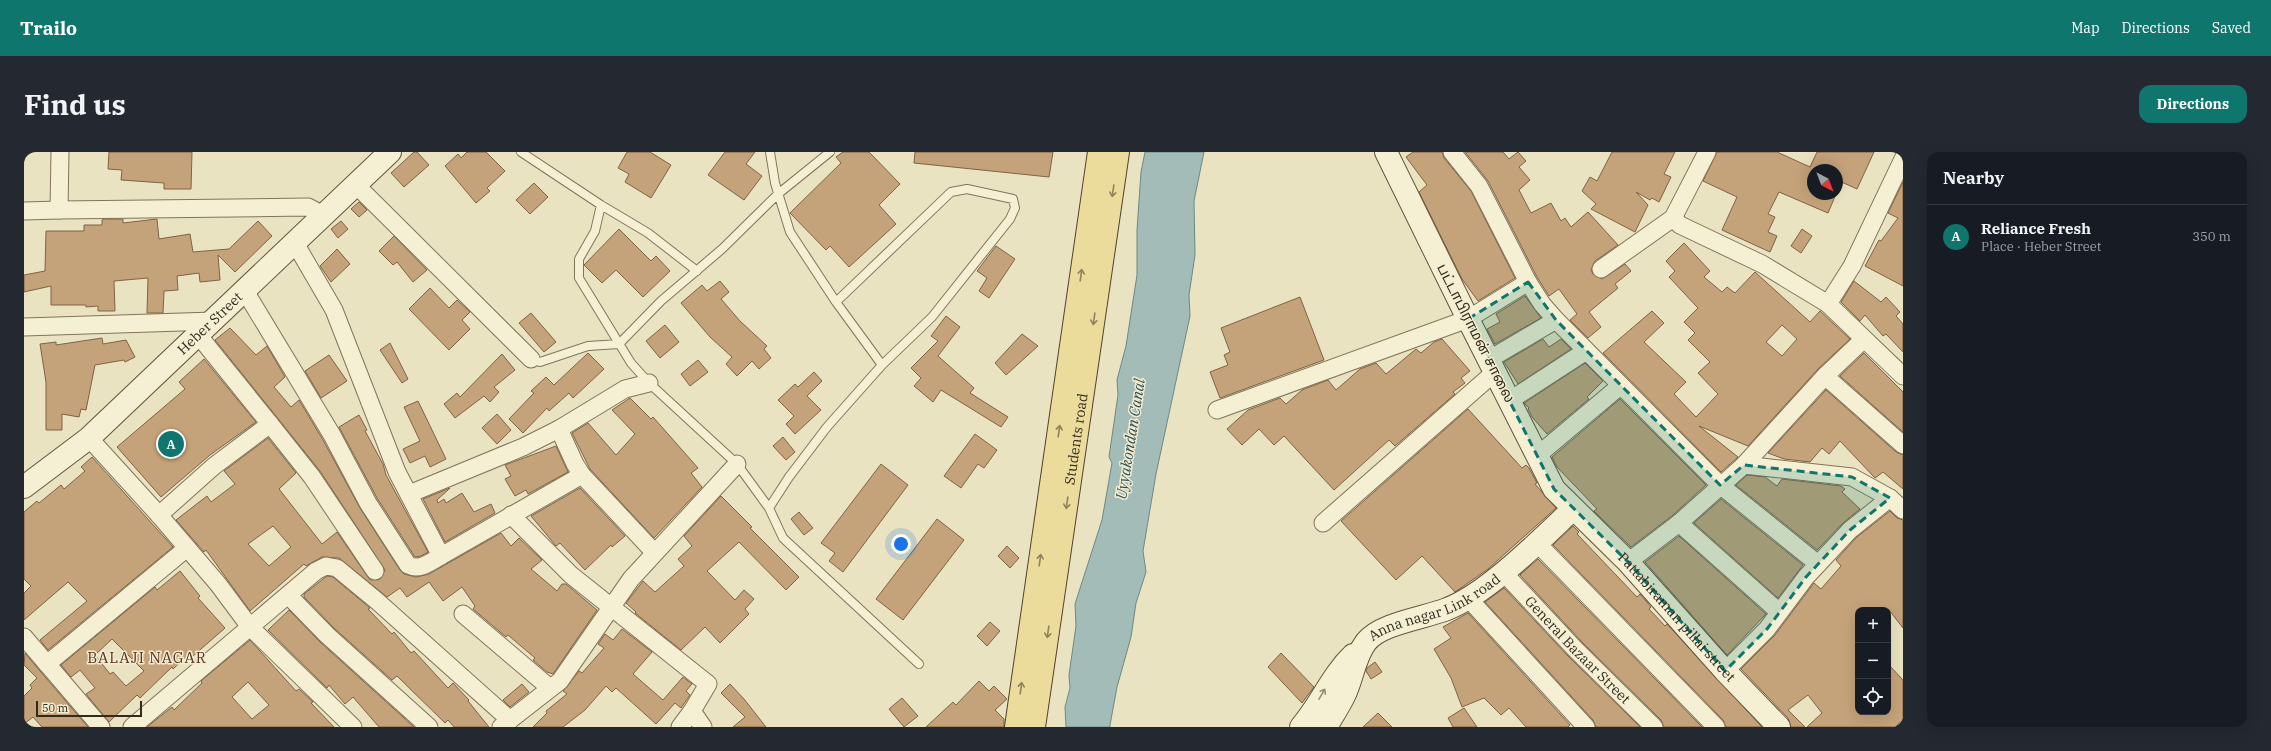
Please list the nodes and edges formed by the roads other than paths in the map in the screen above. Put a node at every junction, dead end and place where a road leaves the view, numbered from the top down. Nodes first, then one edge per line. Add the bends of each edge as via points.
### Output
1 (60, 152) edge
2 (390, 152) edge
3 (521, 152) edge
4 (770, 152) edge
5 (830, 152) edge
6 (1099, 152) edge
7 (1118, 152) edge
8 (1386, 152) edge
9 (1452, 152) edge
10 (1706, 152) edge
11 (1903, 160) edge
12 (356, 185) junction
13 (778, 194) junction
14 (602, 205) junction
15 (59, 210) junction
16 (24, 211) edge
17 (325, 216) junction
18 (1673, 218) junction
19 (295, 243) junction
20 (1601, 269) dead end
21 (697, 271) junction
22 (1528, 282) junction
23 (245, 291) junction
24 (836, 302) junction
25 (1828, 304) junction
26 (1468, 319) junction
27 (1556, 320) junction
28 (214, 321) junction
29 (24, 327) edge
30 (199, 336) junction
31 (1864, 340) junction
32 (619, 344) junction
33 (1586, 351) junction
34 (531, 359) joint
35 (882, 365) junction
36 (1491, 366) junction
37 (1825, 376) junction
38 (1903, 376) edge
39 (649, 383) junction
40 (1620, 386) junction
41 (1509, 401) junction
42 (1217, 410) dead end
43 (270, 424) junction
44 (559, 428) junction
45 (89, 438) junction
46 (1903, 445) edge
47 (1538, 455) junction
48 (737, 464) junction
49 (1744, 465) junction
50 (582, 475) junction
51 (1720, 485) junction
52 (24, 487) edge
53 (409, 494) junction
54 (1890, 498) junction
55 (769, 508) junction
56 (1573, 509) junction
57 (1903, 510) edge
58 (159, 515) junction
59 (511, 515) junction
60 (1323, 523) dead end
61 (1679, 523) junction
62 (1537, 543) junction
63 (187, 548) junction
64 (654, 552) junction
65 (442, 556) junction
66 (1628, 562) junction
67 (1818, 564) junction
68 (375, 571) dead end
69 (1503, 572) junction
70 (288, 595) junction
71 (1468, 598) junction
72 (612, 606) junction
73 (1779, 612) junction
74 (463, 614) dead end
75 (250, 628) junction
76 (24, 637) edge
77 (1367, 641) junction
78 (47, 664) junction
79 (919, 664) dead end
80 (1725, 671) junction
81 (550, 688) junction
82 (692, 711) junction
83 (506, 723) edge
84 (102, 727) edge
85 (132, 727) edge
86 (353, 727) edge
87 (428, 727) edge
88 (680, 727) edge
89 (702, 727) edge
90 (1016, 727) edge
91 (1034, 727) edge
92 (1301, 727) edge
93 (1326, 727) edge
94 (1586, 727) edge
95 (1654, 727) edge
96 (1716, 727) edge
97 (1779, 727) edge

1 - 15 street
2 - 12 street, Heber Street
3 - 14 lane
4 - 13 lane
5 - 13 lane
90 -> 6 main road
7 -> 91 main road, Students road
8 - 26 street, பட்டாபிராமன் சாலை
9 - 22 street via 1479,186
10 - 18 street
11 - 25 street via 1852,266
12 - 17 street, Heber Street
12 - 34 street
13 - 21 lane
13 - 24 lane via 790,232
14 - 21 lane via 648,233
14 - 32 lane via 595,231 579,259 578,270 579,278
15 - 16 street
15 - 17 street via 308,207
17 - 19 street, Heber Street
18 - 20 street
18 - 25 street via 1680,224 1762,264
19 - 23 street, Heber Street
19 - 53 street via 334,310
21 - 32 lane via 661,301
22 - 26 street
22 - 27 street
23 - 28 street, Heber Street
23 - 65 street via 332,435 368,503 408,565 415,569 423,567
24 - 35 lane
24 - 35 lane via 951,192 967,189 1013,199 1015,208 1010,220 932,317
25 - 31 street
26 - 36 street, பட்டாபிராமன் சாலை
26 - 42 street
27 - 33 street
27 - 36 street
28 - 29 street
28 - 30 street, Heber Street
30 - 43 street
30 - 45 street, Heber Street
31 - 37 street
31 - 38 street
32 - 34 lane via 588,346 540,362
32 - 39 lane
33 - 40 street
33 - 41 street
35 - 55 lane via 827,427
36 - 41 street, பட்டாபிராமன் சாலை
36 - 60 street
37 - 46 street
37 - 49 street
39 - 44 street via 625,389
39 - 48 lane
40 - 47 street
40 - 51 street
41 - 47 street, பட்டாபிராமன் சாலை
43 - 58 street via 214,466
43 - 68 street via 312,477
44 - 50 street
44 - 53 street via 523,447
45 - 52 street, Heber Street
45 - 58 street
47 - 56 street, பட்டாபிராமன் சாலை via 1554,489
48 - 55 lane
48 - 64 street
49 - 51 street
49 - 54 street via 1852,477
50 - 59 street
50 - 64 street
51 - 61 street
51 - 67 street
53 - 65 street
54 - 57 street
54 - 67 street via 1850,530
55 - 79 lane via 783,538
56 - 62 street, Anna nagar Link road
56 - 66 street, Pattabiraman pillai street
58 - 63 street
59 - 65 street
59 - 72 street via 571,575
61 - 66 street
61 - 73 street
62 - 69 street, Anna nagar Link road
62 - 96 street
63 - 75 street via 218,584
63 - 78 street
64 - 72 street
66 - 80 street, Pattabiraman pillai street
67 - 73 street
69 - 71 street, Anna nagar Link road
69 - 95 street, General Bazaar Street via 1575,649
70 - 75 street
70 - 83 street via 316,571 326,566 337,568 377,601
70 - 87 street via 327,635
71 - 77 street, Anna nagar Link road via 1448,609 1390,626
71 - 94 street
72 - 81 street via 560,681
72 - 82 street via 708,684
73 - 80 street
74 - 81 street
75 - 85 street
75 - 86 street
76 - 78 street
92 -> 77 street via 1343,664
77 - 93 street, Anna nagar Link road via 1353,667 1345,695
78 - 84 street
80 - 97 street, Pattabiraman pillai street
81 - 83 street
82 - 88 street
82 - 89 street

